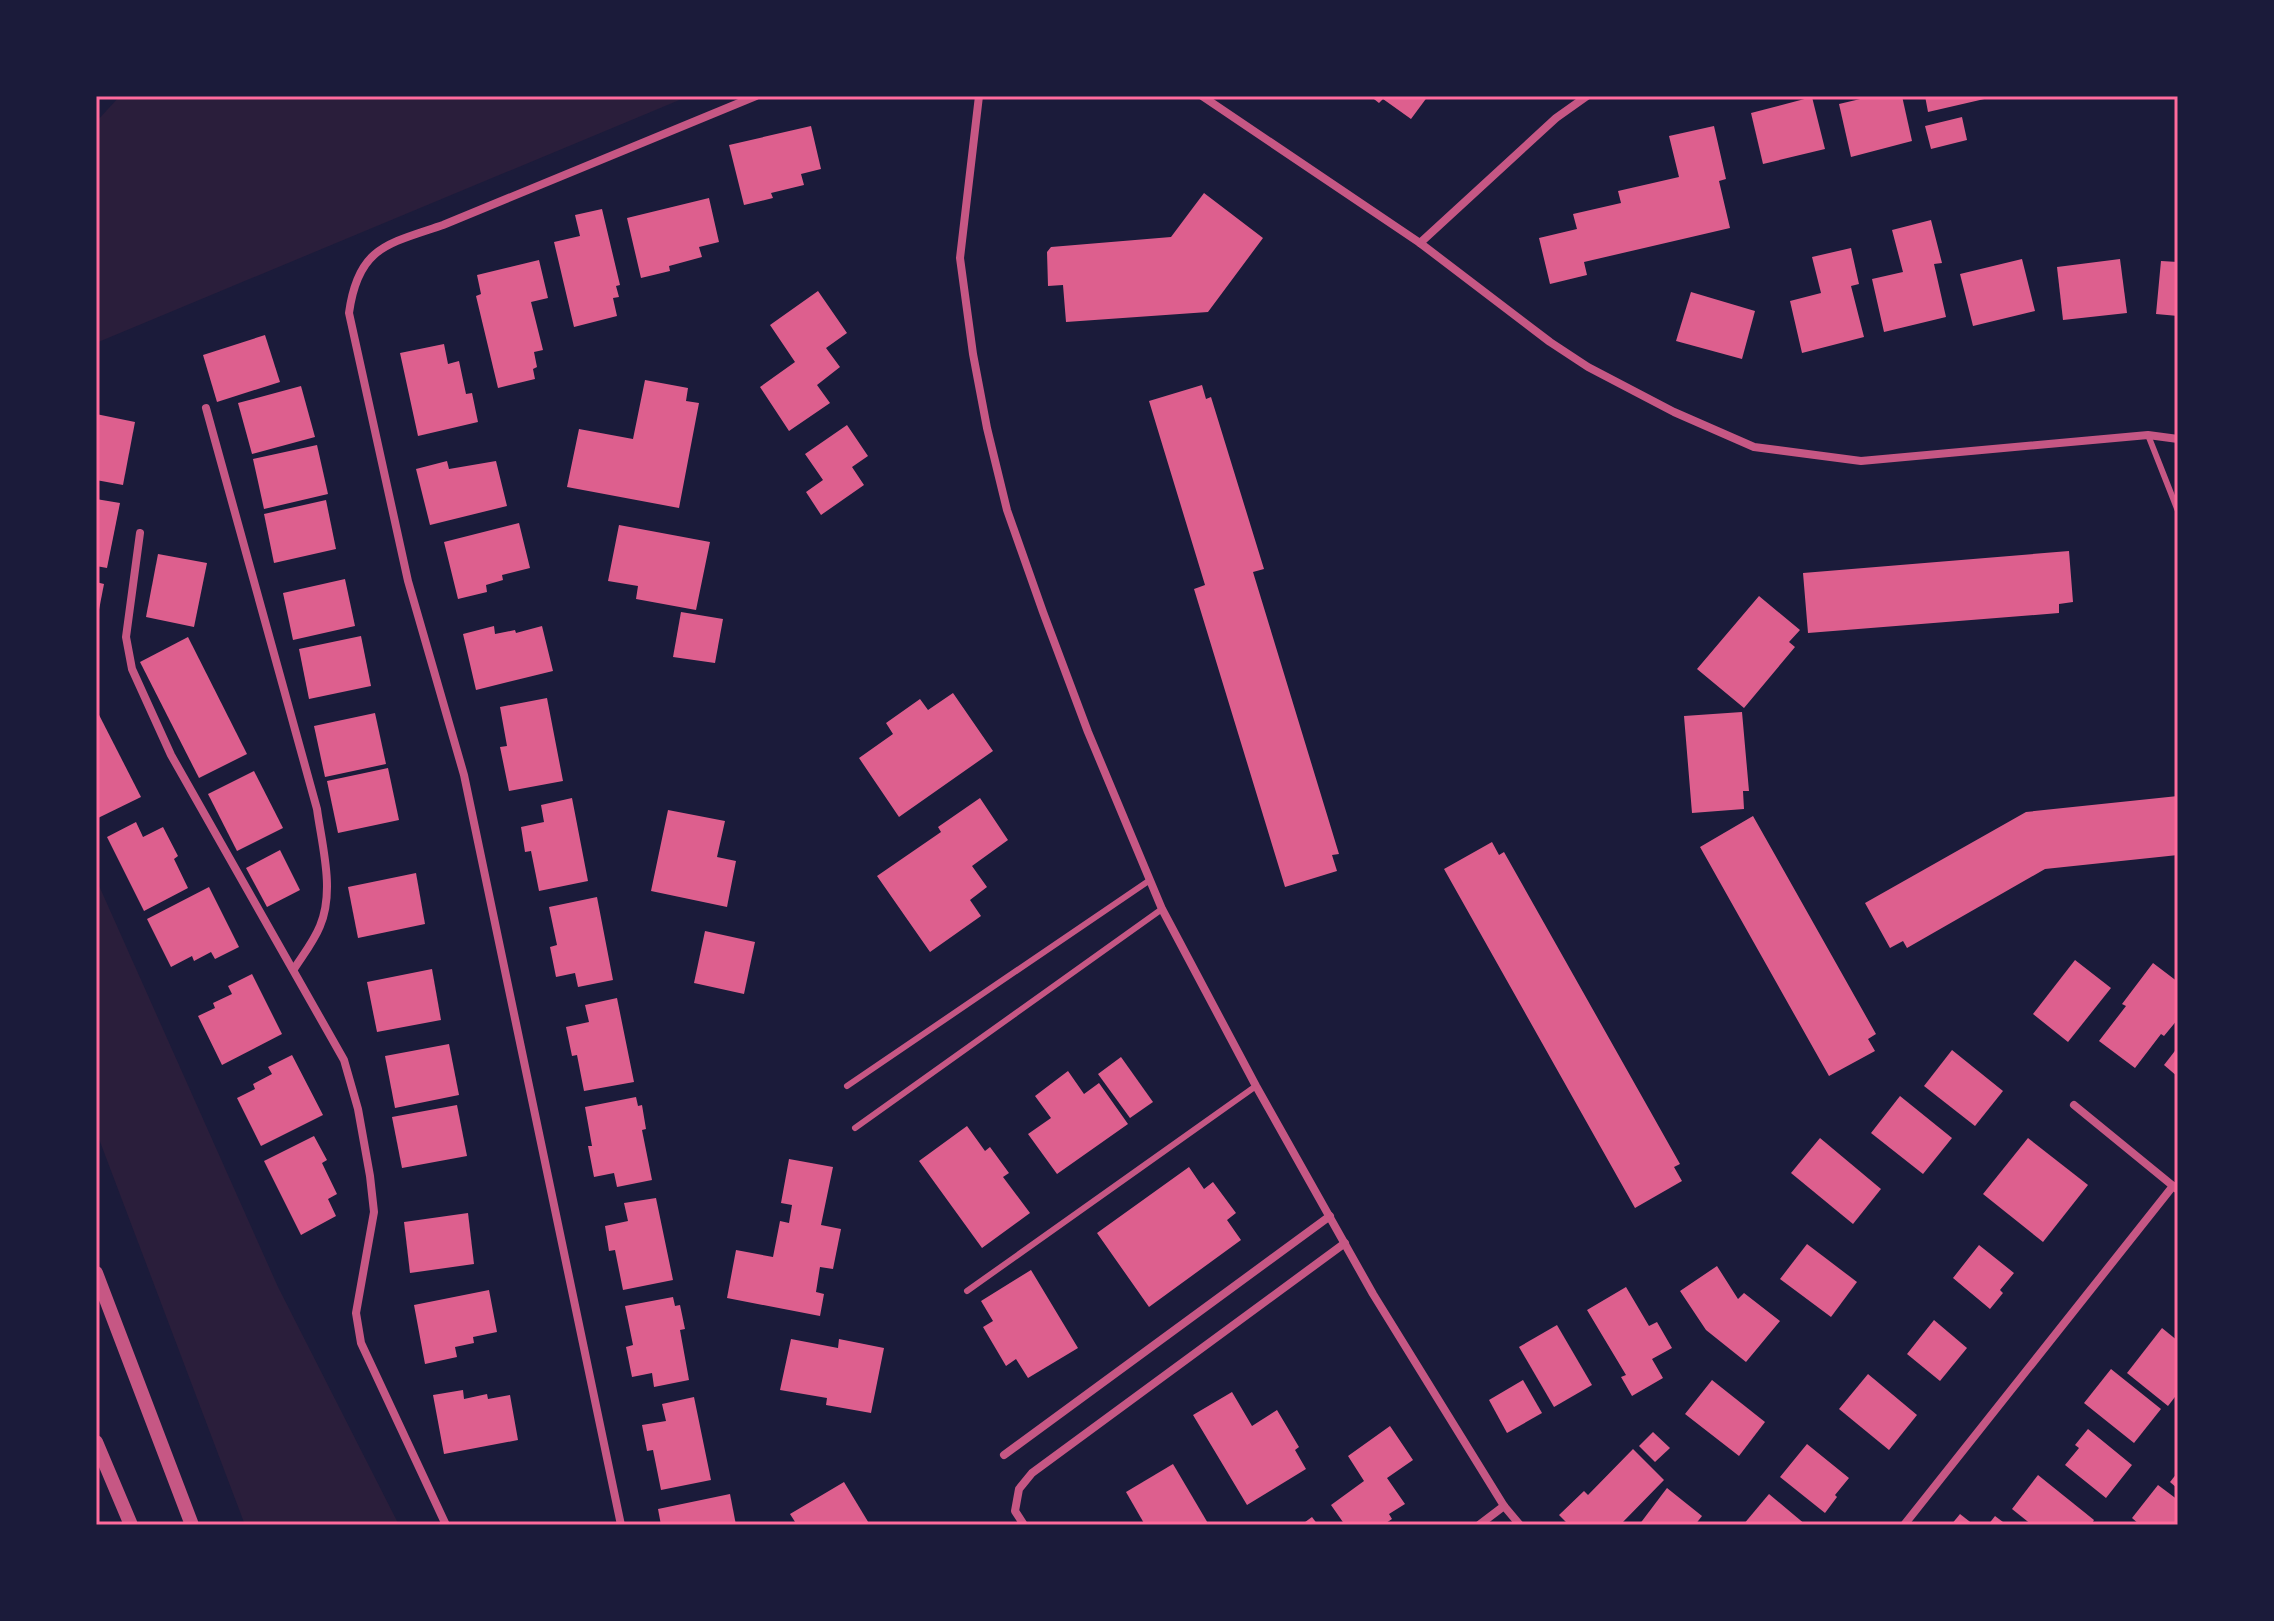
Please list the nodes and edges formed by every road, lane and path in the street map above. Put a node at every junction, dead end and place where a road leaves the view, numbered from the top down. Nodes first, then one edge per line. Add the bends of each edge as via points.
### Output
1 (756, 96) edge
2 (979, 96) edge
3 (1202, 96) edge
4 (1587, 96) edge
5 (1420, 243) junction
6 (206, 408) dead end
7 (2148, 435) junction
8 (2178, 439) edge
9 (2178, 511) edge
10 (140, 533) dead end
11 (1150, 880) junction
12 (1162, 909) junction
13 (294, 969) junction
14 (847, 1086) dead end
15 (1256, 1086) junction
16 (2074, 1105) dead end
17 (855, 1128) dead end
18 (2176, 1188) edge
19 (1330, 1216) junction
20 (1345, 1243) junction
21 (96, 1273) edge
22 (967, 1291) dead end
23 (96, 1442) edge
24 (1004, 1455) dead end
25 (1504, 1506) junction
26 (131, 1525) edge
27 (192, 1525) edge
28 (446, 1525) edge
29 (621, 1525) edge
30 (1024, 1525) edge
31 (1479, 1525) edge
32 (1520, 1525) edge
33 (1904, 1525) edge

1 - 29 street via 390,243 360,269 349,313 408,581 464,775
2 - 11 street via 960,258 987,428 1007,510 1043,612
3 - 5 street
4 - 5 street
5 - 7 street via 1588,367 1754,447 1861,461
6 - 13 street via 317,809 325,902 321,925
7 - 8 street
7 - 9 lane
10 - 13 street via 126,637 132,669 171,755
11 - 12 street
11 - 14 lane
12 - 15 street
12 - 17 lane
13 - 28 street via 344,1060 368,1163 374,1212 356,1313 361,1343
15 - 19 street
15 - 22 lane
16 - 18 street
18 - 33 street
19 - 20 street
19 - 24 street
20 - 25 street
20 - 30 street via 1032,1473 1019,1489 1015,1511
21 - 27 street
23 - 26 street
25 - 31 street
25 - 32 street

